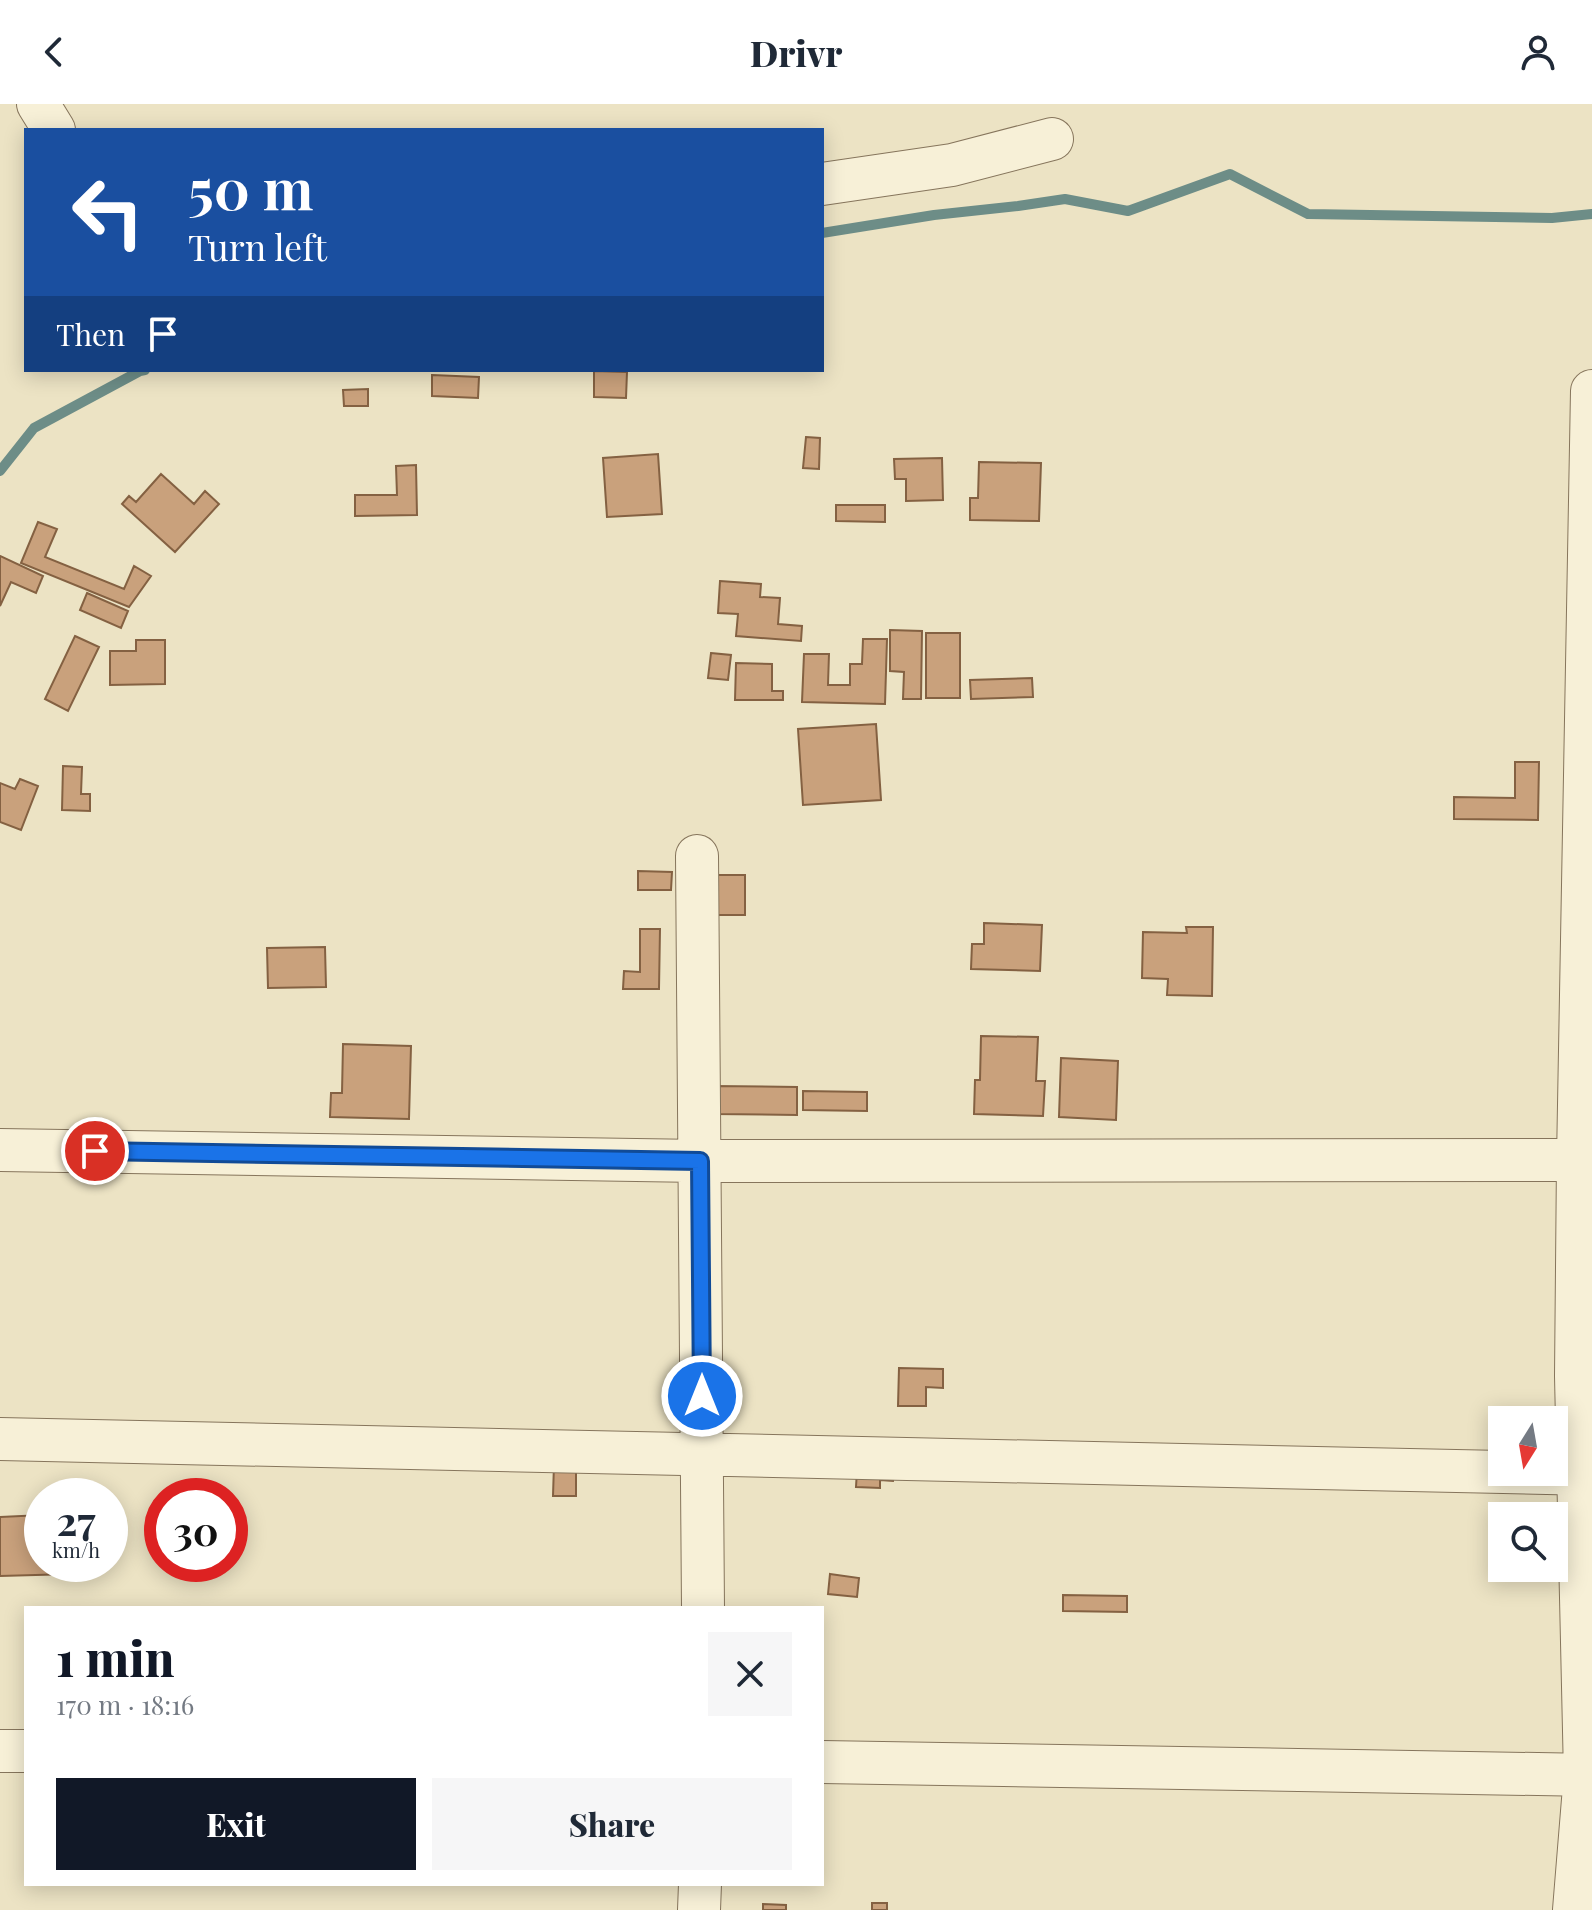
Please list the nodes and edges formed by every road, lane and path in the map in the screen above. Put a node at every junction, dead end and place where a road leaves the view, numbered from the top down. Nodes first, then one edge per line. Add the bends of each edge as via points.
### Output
1 (38, 104) edge
2 (53, 128) edge
3 (1052, 139) dead end
4 (824, 184) edge
5 (1592, 391) edge
6 (697, 856) dead end
7 (0, 1150) edge
8 (1585, 1160) edge
9 (700, 1161) junction
10 (0, 1439) edge
11 (702, 1455) junction
12 (1585, 1474) edge
13 (703, 1606) edge
14 (0, 1751) edge
15 (24, 1751) edge
16 (824, 1762) edge
17 (1588, 1775) edge
18 (700, 1886) edge
19 (699, 1910) edge
20 (1574, 1910) edge

1 - 2 street
3 - 4 street via 952,165
5 - 8 street
6 - 9 street
7 - 9 street
8 - 9 street
8 - 12 street via 1576,1376
9 - 11 street
10 - 11 street
11 - 12 street
11 - 13 street
12 - 17 street
14 - 15 street
16 - 17 street
17 - 20 street
18 - 19 street

